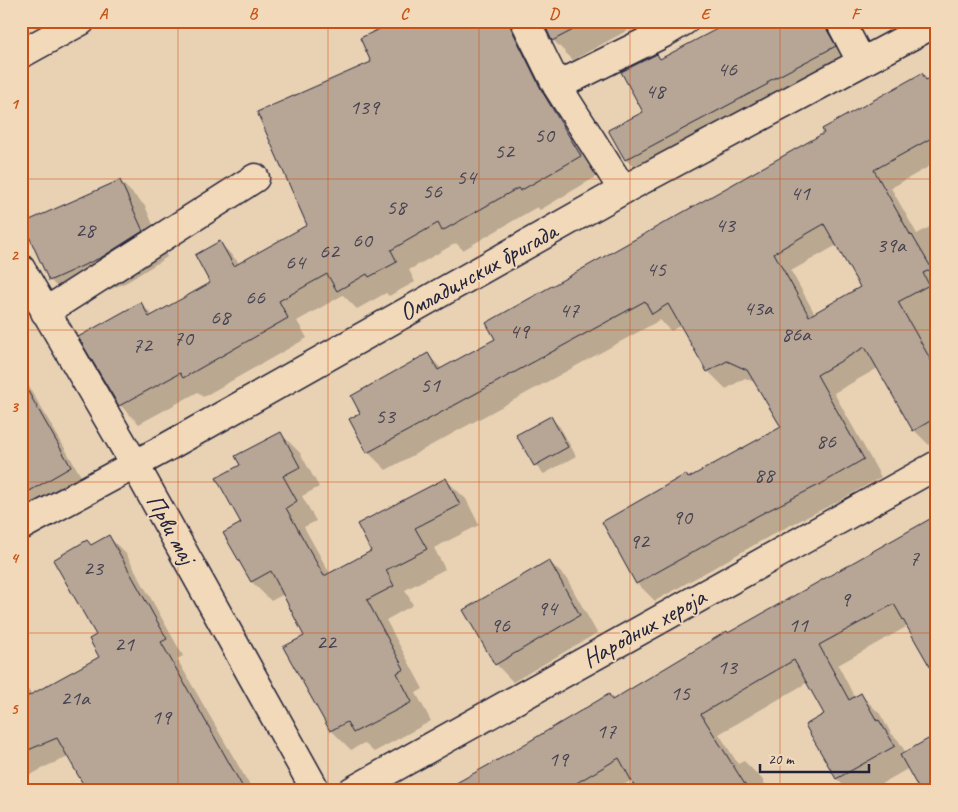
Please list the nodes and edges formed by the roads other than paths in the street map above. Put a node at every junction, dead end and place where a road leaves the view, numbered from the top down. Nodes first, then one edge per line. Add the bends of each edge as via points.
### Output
1 (81, 21) edge
2 (525, 21) edge
3 (684, 21) edge
4 (840, 21) edge
5 (937, 22) edge
6 (21, 54) edge
7 (861, 61) junction
8 (558, 86) junction
9 (255, 178) dead end
10 (623, 190) junction
11 (21, 269) edge
12 (45, 312) junction
13 (135, 464) junction
14 (937, 465) edge
15 (21, 526) edge
16 (316, 791) edge
17 (352, 791) edge

1 - 6 street
2 - 8 street
3 - 8 street
4 - 7 street
5 - 7 street, Омладинских бригада
7 - 10 street, Омладинских бригада
8 - 10 street
9 - 12 street
10 - 13 street, Омладинских бригада
11 - 12 street, Први мај
12 - 13 street, Први мај
13 - 15 street, Омладинских бригада
13 - 16 street, Први мај
14 - 17 street, Народних хероја

